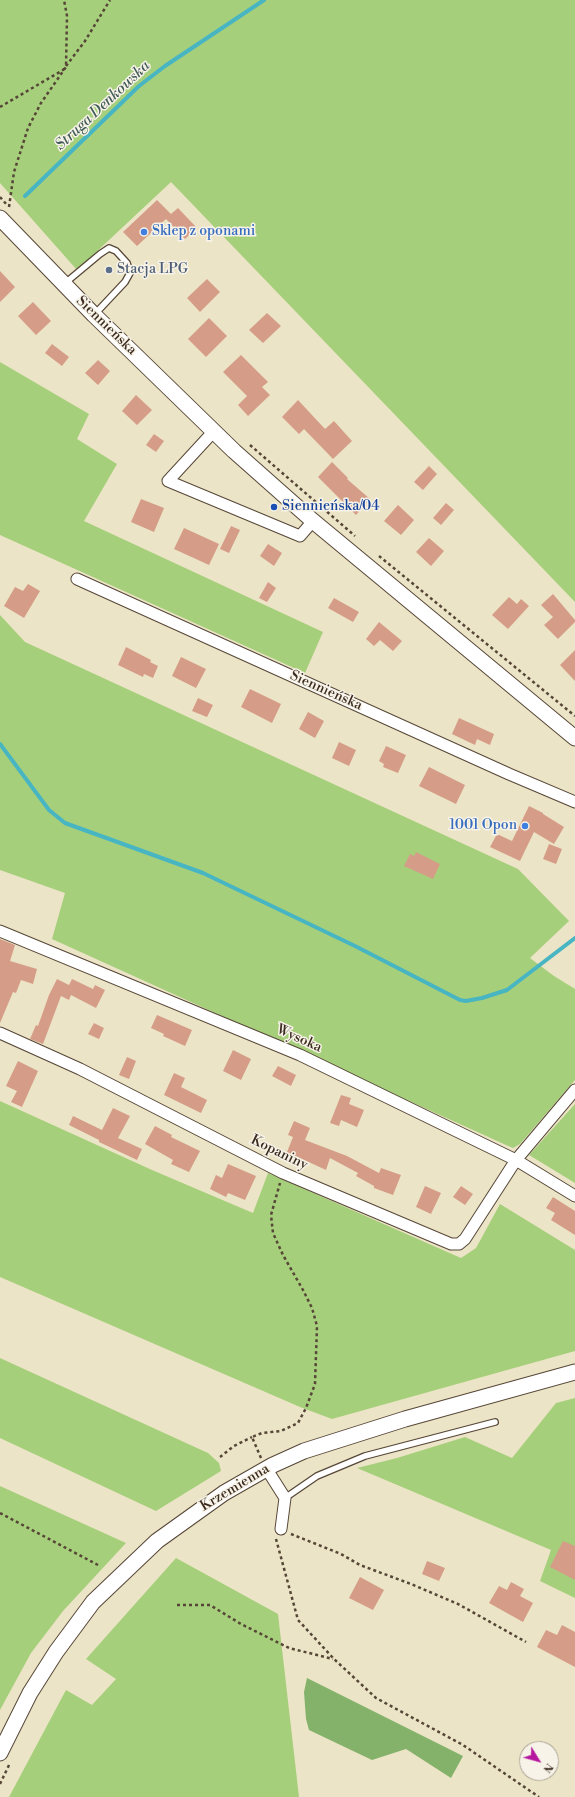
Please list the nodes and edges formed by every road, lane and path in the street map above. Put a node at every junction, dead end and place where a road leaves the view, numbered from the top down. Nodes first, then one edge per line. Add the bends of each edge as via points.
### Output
1 (64, 0) edge
2 (110, 0) edge
3 (66, 67) junction
4 (0, 107) edge
5 (0, 197) edge
6 (4, 213) edge
7 (14, 213) dead end
8 (64, 285) junction
9 (94, 315) junction
10 (214, 431) junction
11 (244, 440) dead end
12 (312, 521) junction
13 (360, 541) dead end
14 (379, 556) dead end
15 (77, 579) dead end
16 (575, 716) edge
17 (575, 738) edge
18 (575, 802) edge
19 (0, 931) edge
20 (0, 1033) edge
21 (575, 1090) edge
22 (516, 1160) junction
23 (283, 1173) junction
24 (575, 1196) edge
25 (575, 1372) edge
26 (495, 1422) dead end
27 (252, 1437) junction
28 (220, 1457) dead end
29 (266, 1468) junction
30 (285, 1498) junction
31 (0, 1513) edge
32 (281, 1529) junction
33 (98, 1565) dead end
34 (177, 1605) dead end
35 (526, 1642) dead end
36 (334, 1660) junction
37 (6, 1756) edge
38 (0, 1784) edge
39 (539, 1797) edge

1 - 3 path
2 - 3 path
3 - 4 path
3 - 6 path via 41,103 28,128
5 - 6 path
6 - 7 path
6 - 8 main road, Siennieńska
8 - 9 main road, Siennieńska
8 - 9 lane via 109,248 116,251 127,263 130,273 125,282
9 - 10 main road, Siennieńska
10 - 12 main road, Siennieńska
10 - 12 street via 168,481 300,536
11 - 13 path
12 - 17 main road, Siennieńska
14 - 16 path
15 - 18 street, Siennieńska
19 - 22 street, Wysoka via 300,1055
20 - 23 street, Kopaniny via 80,1069
21 - 22 street
22 - 23 street, Kopaniny via 471,1232 459,1244 451,1244
22 - 24 street, Wysoka
23 - 27 path via 272,1215 273,1233 312,1308 317,1326 315,1384 298,1423 281,1431 262,1432
25 - 29 main road, Krzemienna via 346,1437 286,1458
26 - 30 lane via 365,1456 317,1476
27 - 28 path
27 - 29 path
29 - 30 street
29 - 37 main road, Krzemienna via 224,1493 157,1541 93,1602 30,1693
30 - 32 street
31 - 33 path
32 - 35 path via 341,1554 360,1565 458,1604
32 - 36 path via 275,1540 298,1620
34 - 36 path via 210,1605 289,1648
36 - 39 path via 376,1698 463,1745
37 - 38 path

